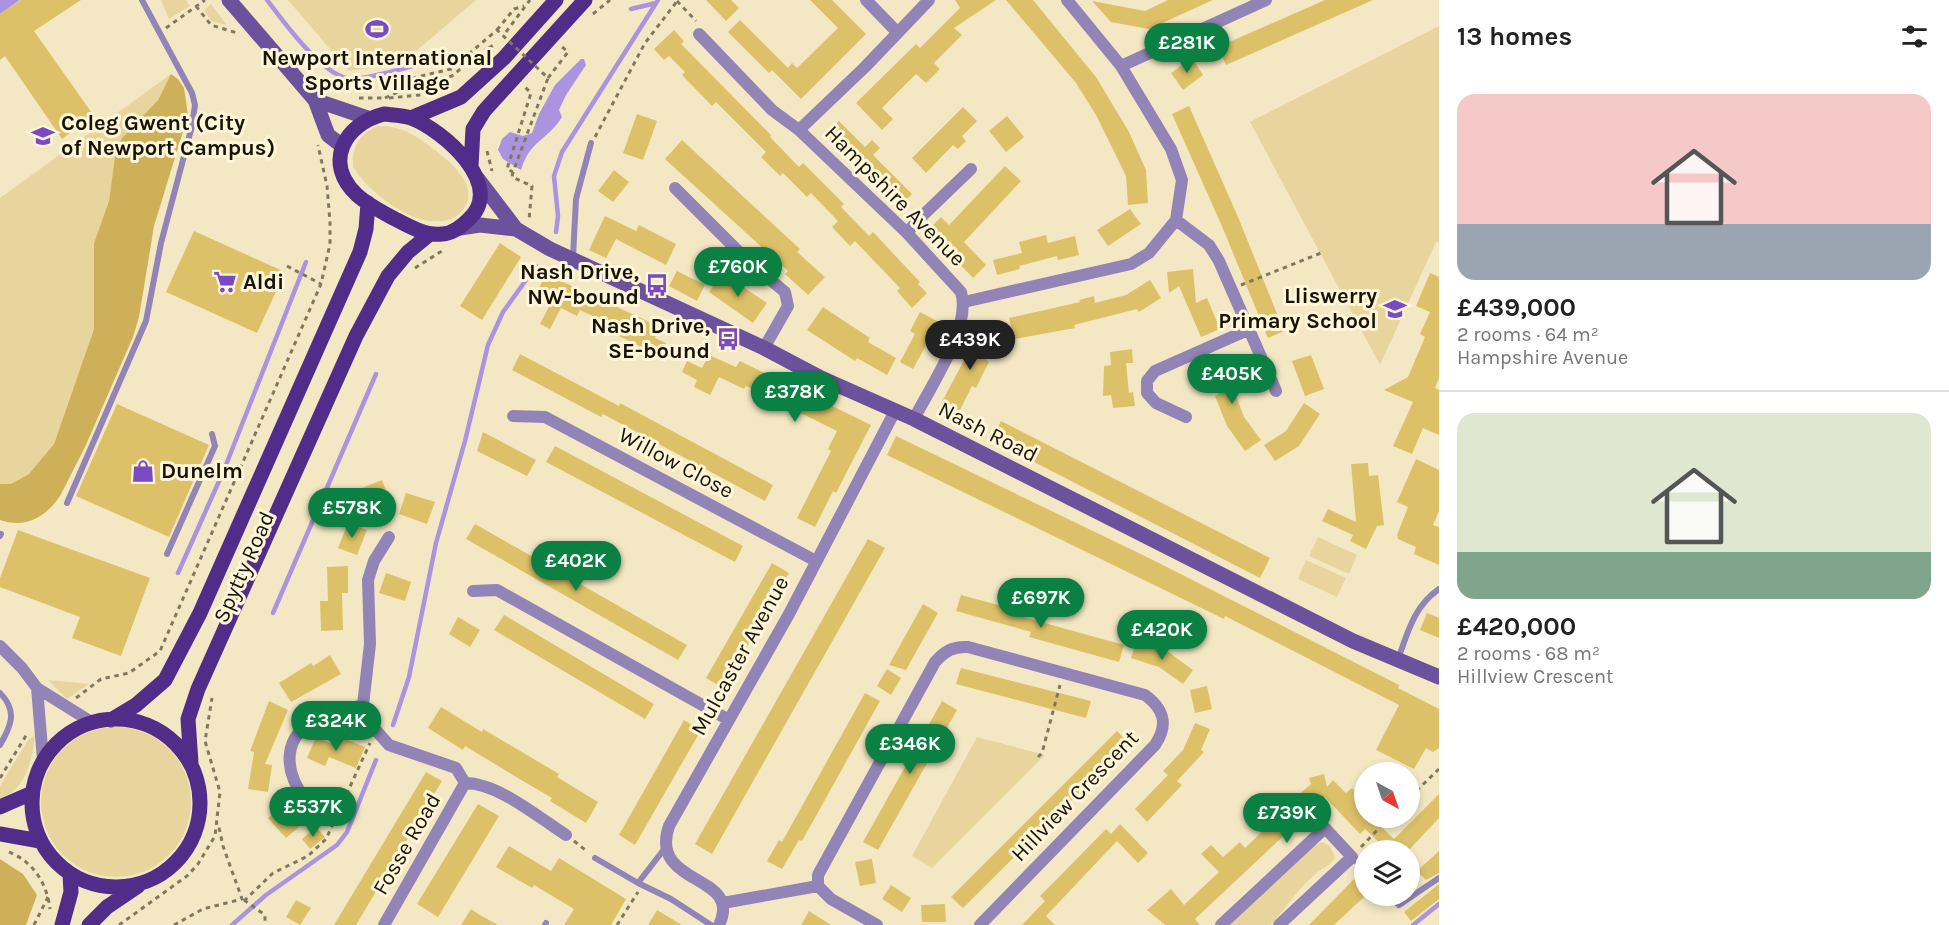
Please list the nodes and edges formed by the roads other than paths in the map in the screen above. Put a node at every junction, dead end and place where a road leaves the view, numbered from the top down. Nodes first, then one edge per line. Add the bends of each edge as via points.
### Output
1 (142, 0) edge
2 (229, 0) edge
3 (556, 0) edge
4 (585, 0) edge
5 (866, 0) edge
6 (929, 0) edge
7 (1067, 0) edge
8 (1266, 0) edge
9 (897, 32) junction
10 (699, 34) road end
11 (1121, 66) junction
12 (315, 100) junction
13 (368, 118) junction
14 (411, 118) junction
15 (799, 130) junction
16 (591, 144) road end
17 (341, 146) junction
18 (971, 169) dead end
19 (481, 173) junction
20 (675, 188) dead end
21 (368, 203) junction
22 (1176, 220) junction
23 (460, 228) junction
24 (522, 233) junction
25 (907, 233) junction
26 (430, 234) junction
27 (573, 257) junction
28 (964, 302) junction
29 (1250, 329) junction
30 (764, 348) junction
31 (1276, 391) dead end
32 (895, 411) junction
33 (513, 416) dead end
34 (1186, 417) dead end
35 (914, 419) junction
36 (213, 434) dead end
37 (67, 503) dead end
38 (389, 537) dead end
39 (167, 554) dead end
40 (816, 561) junction
41 (1439, 589) edge
42 (473, 591) dead end
43 (0, 646) edge
44 (1397, 660) junction
45 (1439, 677) edge
46 (37, 688) junction
47 (0, 693) edge
48 (363, 705) junction
49 (111, 720) junction
50 (729, 720) junction
51 (93, 723) junction
52 (0, 745) edge
53 (44, 760) junction
54 (191, 763) junction
55 (465, 783) junction
56 (32, 793) junction
57 (305, 799) dead end
58 (0, 807) edge
59 (0, 834) edge
60 (566, 835) road end
61 (40, 841) junction
62 (665, 848) junction
63 (595, 858) road end
64 (1352, 858) joint
65 (70, 874) junction
66 (1439, 878) edge
67 (145, 882) junction
68 (640, 884) junction
69 (818, 886) junction
70 (1420, 891) edge
71 (723, 903) junction
72 (390, 923) edge
73 (62, 925) edge
74 (89, 925) edge
75 (711, 925) edge
76 (719, 925) edge
77 (878, 925) edge
78 (980, 925) edge
79 (1221, 925) edge
80 (1279, 925) edge

1 - 37 lane via 188,82 194,115 160,243 146,321
2 - 12 street
3 - 14 main road via 504,58 461,97
4 - 19 main road via 484,111 473,129
5 - 9 street
6 - 9 street
7 - 11 street
8 - 11 street
9 - 15 street
10 - 15 street, Hampshire Avenue via 765,103
11 - 22 street via 1171,149 1182,180
12 - 13 street
12 - 17 street via 328,135
13 - 14 main road via 384,114
13 - 17 main road via 352,129
14 - 19 main road
15 - 25 street, Hampshire Avenue
16 - 27 lane via 576,199
17 - 21 main road via 346,180
18 - 25 street
19 - 23 main road via 477,211
19 - 24 street, Nash Road
20 - 30 street via 785,292 788,306
21 - 26 main road
21 - 49 main road, Spytty Road via 360,252 184,645 165,680
22 - 28 street via 1149,253 1131,264
22 - 29 street via 1209,245
23 - 24 street, Nash Road via 480,225
23 - 26 main road
24 - 27 street, Nash Road
25 - 28 street, Hampshire Avenue via 950,278
26 - 54 main road, Spytty Road via 388,276 356,336 198,689 188,719
27 - 30 street, Nash Road
28 - 35 street, Hampshire Avenue via 959,328
29 - 31 street
29 - 34 street via 1155,371 1147,381 1147,393 1155,403
30 - 32 street, Nash Road
32 - 35 street, Nash Road
32 - 40 street, Mulcaster Avenue
33 - 40 street, Willow Close via 544,417
35 - 44 street, Nash Road
36 - 39 lane via 215,446
38 - 48 street via 368,580 370,645
40 - 50 street, Mulcaster Avenue
41 - 44 lane via 1425,598 1415,613
42 - 50 street via 497,590
43 - 46 street
44 - 45 street, Nash Road
46 - 51 street
46 - 53 street
47 - 52 lane via 12,711
48 - 55 street, Fosse Road via 376,732 393,748 456,768
48 - 57 street via 321,716 298,735 288,766 292,781
49 - 51 main road
49 - 54 main road via 135,722 157,731
50 - 62 street, Mulcaster Avenue via 669,826
51 - 53 main road via 57,743
53 - 56 main road
54 - 67 main road via 199,788 200,813 193,840 171,868
55 - 60 street, Fosse Road via 492,788
55 - 72 street, Fosse Road
56 - 58 main road
56 - 61 main road via 32,817
59 - 61 main road
61 - 65 main road
62 - 68 lane
62 - 71 street via 675,866 708,886
63 - 68 lane
64 - 79 street via 1325,828
64 - 80 street
65 - 67 main road via 92,884
65 - 73 main road via 71,892
66 - 70 lane
67 - 74 main road via 107,907
68 - 75 lane
69 - 71 street
69 - 77 street via 831,899
69 - 78 street, Hillview Crescent via 820,868 935,662 950,649 968,647 1145,694 1162,712 1162,734
71 - 76 street

